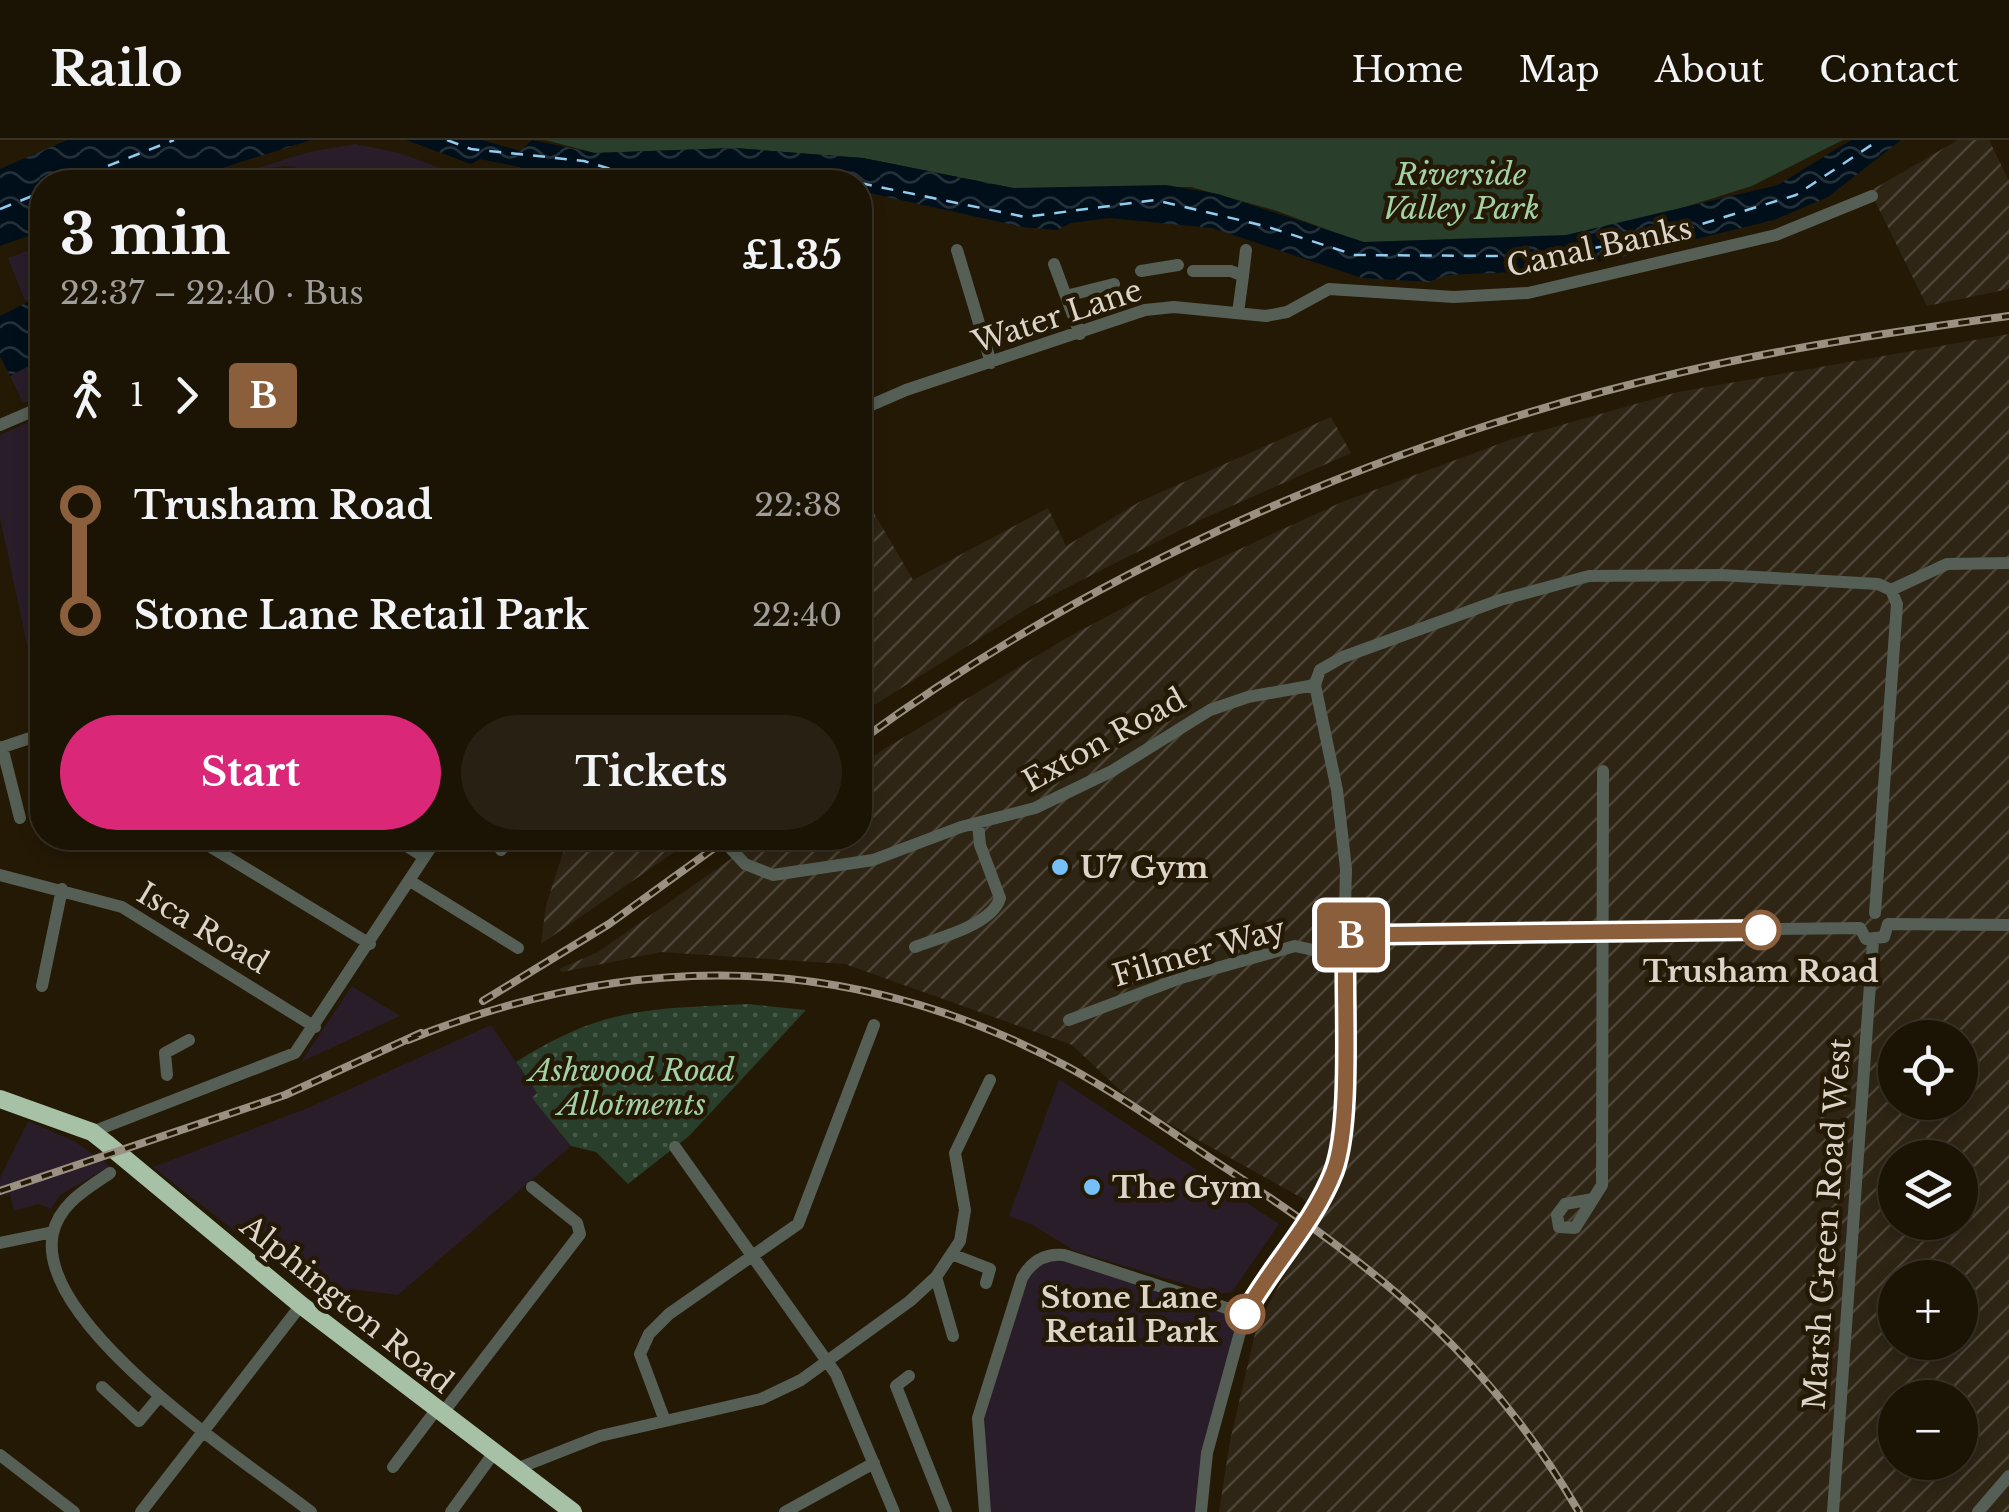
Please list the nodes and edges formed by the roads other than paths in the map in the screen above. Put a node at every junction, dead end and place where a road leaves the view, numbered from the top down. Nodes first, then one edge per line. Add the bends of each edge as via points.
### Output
1 (1872, 196) dead end
2 (957, 250) dead end
3 (1246, 250) dead end
4 (1054, 264) dead end
5 (1178, 265) dead end
6 (1193, 270) dead end
7 (1142, 271) dead end
8 (1243, 276) junction
9 (1114, 284) dead end
10 (1329, 289) joint
11 (1066, 296) junction
12 (1238, 312) junction
13 (1080, 334) junction
14 (991, 363) junction
15 (872, 406) edge
16 (30, 412) edge
17 (0, 425) edge
18 (2009, 563) edge
19 (1891, 590) junction
20 (1314, 685) junction
21 (30, 738) edge
22 (1, 748) edge
23 (1603, 771) dead end
24 (20, 818) dead end
25 (978, 823) junction
26 (216, 850) edge
27 (414, 850) edge
28 (429, 850) edge
29 (732, 850) edge
30 (424, 856) junction
31 (0, 874) edge
32 (410, 881) junction
33 (62, 889) junction
34 (1875, 913) junction
35 (1888, 924) junction
36 (2009, 926) edge
37 (1860, 928) junction
38 (1605, 932) junction
39 (1346, 935) junction
40 (1872, 941) junction
41 (370, 944) junction
42 (915, 947) dead end
43 (518, 948) dead end
44 (1345, 956) junction
45 (42, 986) dead end
46 (1069, 1020) dead end
47 (874, 1025) dead end
48 (315, 1027) junction
49 (188, 1040) dead end
50 (990, 1080) dead end
51 (170, 1087) junction
52 (0, 1099) edge
53 (92, 1132) junction
54 (675, 1147) dead end
55 (110, 1173) dead end
56 (532, 1187) dead end
57 (1593, 1199) dead end
58 (53, 1232) junction
59 (0, 1243) edge
60 (754, 1254) junction
61 (954, 1255) junction
62 (936, 1277) junction
63 (986, 1282) dead end
64 (301, 1305) junction
65 (1245, 1314) junction
66 (954, 1336) dead end
67 (828, 1362) junction
68 (909, 1376) dead end
69 (102, 1387) dead end
70 (160, 1397) junction
71 (439, 1412) junction
72 (665, 1422) junction
73 (204, 1430) junction
74 (494, 1454) junction
75 (1, 1458) edge
76 (874, 1464) junction
77 (393, 1467) dead end
78 (516, 1469) junction
79 (2009, 1476) edge
80 (74, 1512) edge
81 (140, 1512) edge
82 (311, 1512) edge
83 (451, 1512) edge
84 (573, 1512) edge
85 (785, 1512) edge
86 (894, 1512) edge
87 (946, 1512) edge
88 (984, 1512) edge
89 (1201, 1512) edge
90 (1833, 1512) edge
91 (1978, 1512) edge

1 - 10 street, Canal Banks via 1776,235 1528,293 1454,297
2 - 14 street
3 - 8 street
4 - 11 street
5 - 7 street
6 - 8 street
8 - 12 street
9 - 11 street
10 - 12 street, Water Lane via 1288,312
11 - 13 street
12 - 13 street, Water Lane via 1145,310
13 - 14 street, Water Lane
14 - 15 street, Water Lane
16 - 17 street
18 - 19 street via 1947,564
19 - 20 street via 1866,581 1803,578 1574,578 1344,657 1320,670
19 - 34 street via 1898,604
20 - 25 street, Exton Road via 1248,697 1193,717 1068,794
20 - 39 street via 1337,790
21 - 22 street
22 - 24 street
23 - 38 street
25 - 29 street, Exton Road via 833,869 773,875 745,864
25 - 42 street via 998,906
26 - 41 street
27 - 30 street
28 - 30 street
30 - 32 street
31 - 33 street, Isca Road
32 - 41 street
32 - 43 street
33 - 45 street
33 - 48 street, Isca Road via 122,907
34 - 35 street
34 - 37 street
35 - 36 street
35 - 40 street via 1884,937
37 - 38 street
37 - 40 street
38 - 39 street
38 - 57 street via 1602,1185
39 - 44 street
40 - 90 street, Marsh Green Road West
41 - 48 street
44 - 46 street, Filmer Way via 1295,946 1181,978
44 - 65 street via 1336,1165
47 - 60 street via 798,1224
48 - 51 street via 290,1058
49 - 51 street via 165,1052
50 - 61 street via 955,1152 964,1210
51 - 53 street via 134,1117
52 - 53 highway, Alphington Road
53 - 64 highway, Alphington Road
54 - 60 street
55 - 58 street via 68,1204
56 - 71 street via 577,1223 580,1234
58 - 59 street
58 - 70 street via 54,1259 69,1296 122,1364
60 - 67 street
60 - 72 street via 669,1314 643,1344 640,1354
61 - 62 street
61 - 63 street via 990,1270
62 - 66 street
62 - 67 street
64 - 71 highway, Alphington Road
64 - 73 street
65 - 88 street via 1064,1255 1036,1262 1022,1278 978,1418
65 - 89 street via 1207,1453
67 - 72 street via 748,1404
67 - 76 street
68 - 87 street via 896,1386
69 - 70 street via 140,1421
70 - 73 street
71 - 74 highway, Alphington Road
71 - 77 street
72 - 78 street via 600,1436
73 - 81 street
73 - 82 street
74 - 78 highway, Alphington Road
74 - 83 street
75 - 80 street
76 - 85 street
76 - 86 street
78 - 84 highway, Alphington Road
79 - 91 street

